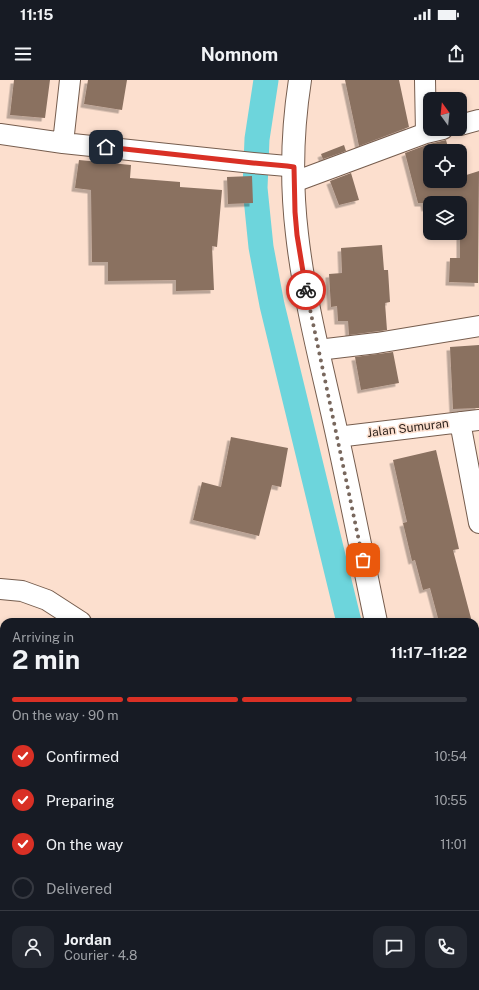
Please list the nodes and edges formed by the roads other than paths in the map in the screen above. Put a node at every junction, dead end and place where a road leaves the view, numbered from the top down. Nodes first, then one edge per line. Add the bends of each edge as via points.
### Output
1 (70, 80) edge
2 (300, 80) edge
3 (424, 80) edge
4 (426, 92) edge
5 (479, 120) edge
6 (467, 123) edge
7 (0, 134) edge
8 (423, 134) edge
9 (63, 143) junction
10 (291, 172) junction
11 (479, 326) edge
12 (318, 350) junction
13 (470, 421) edge
14 (337, 437) junction
15 (479, 523) edge
16 (0, 589) edge
17 (75, 618) edge
18 (375, 618) edge

1 - 9 street
2 - 10 main road
3 - 4 street
5 - 6 street
7 - 9 street
8 - 10 street
9 - 10 street via 253,163
10 - 12 main road via 297,235
11 - 12 street
12 - 14 main road
13 - 14 street, Jalan Sumuran
13 - 15 street
14 - 18 main road
16 - 17 street via 22,591 47,600

